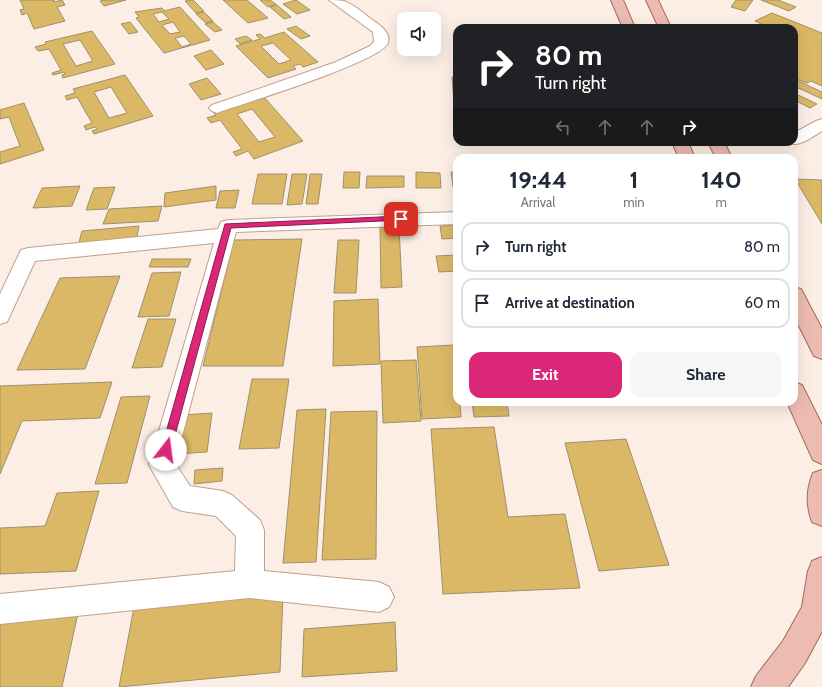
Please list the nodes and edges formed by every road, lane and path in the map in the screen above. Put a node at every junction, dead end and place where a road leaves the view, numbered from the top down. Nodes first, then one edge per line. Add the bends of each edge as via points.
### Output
1 (335, 0) edge
2 (617, 0) edge
3 (652, 0) edge
4 (627, 24) edge
5 (662, 24) edge
6 (217, 108) dead end
7 (822, 124) edge
8 (798, 138) edge
9 (453, 218) edge
10 (225, 235) junction
11 (798, 303) edge
12 (0, 316) edge
13 (822, 350) edge
14 (798, 401) edge
15 (822, 452) edge
16 (822, 482) edge
17 (822, 513) edge
18 (822, 571) edge
19 (249, 584) junction
20 (380, 597) dead end
21 (0, 609) edge
22 (767, 687) edge

1 - 6 street via 378,30 381,43 375,49 341,65
2 - 4 main road
3 - 5 main road
7 - 8 street
9 - 10 street via 228,226
10 - 12 street via 28,255
10 - 19 street via 162,465 182,498 223,504 250,530
11 - 13 main road
14 - 15 main road
16 - 17 main road
18 - 22 main road via 818,606 813,618 778,676
19 - 20 street
19 - 21 street

